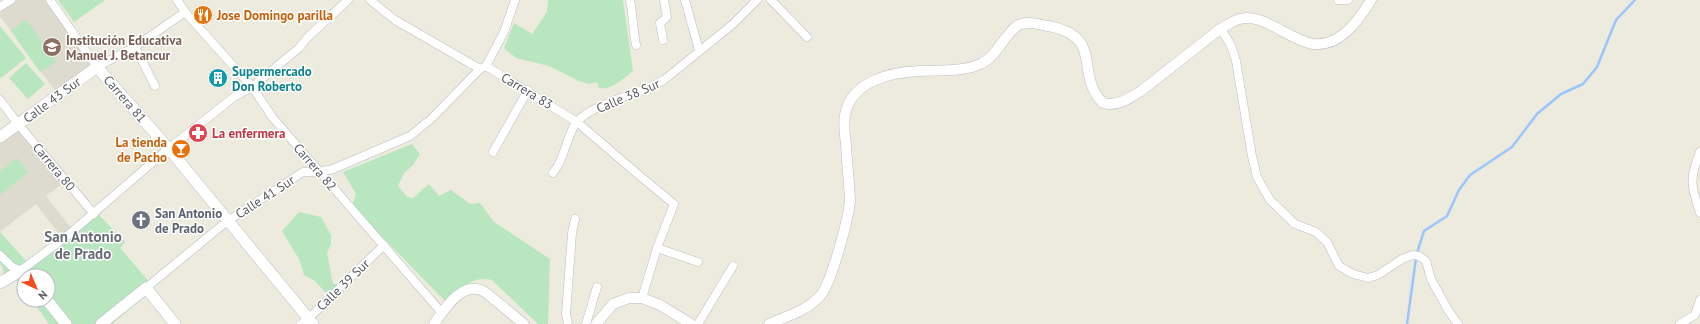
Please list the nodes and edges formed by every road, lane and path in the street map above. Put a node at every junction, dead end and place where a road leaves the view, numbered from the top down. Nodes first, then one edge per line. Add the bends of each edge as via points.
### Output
1 (11, 0) edge
2 (50, 0) edge
3 (177, 0) edge
4 (348, 0) edge
5 (370, 0) edge
6 (514, 0) edge
7 (630, 0) edge
8 (664, 0) edge
9 (685, 0) edge
10 (757, 0) edge
11 (772, 0) edge
12 (1338, 0) edge
13 (1348, 0) edge
14 (1371, 0) edge
15 (0, 8) edge
16 (185, 12) junction
17 (1220, 29) junction
18 (806, 37) dead end
19 (663, 40) dead end
20 (636, 45) dead end
21 (135, 47) junction
22 (699, 50) junction
23 (97, 67) junction
24 (483, 68) junction
25 (155, 86) dead end
26 (252, 87) junction
27 (528, 90) junction
28 (0, 100) edge
29 (577, 122) junction
30 (18, 124) junction
31 (0, 137) edge
32 (169, 149) junction
33 (493, 152) dead end
34 (1700, 152) edge
35 (319, 172) junction
36 (553, 173) dead end
37 (1700, 213) edge
38 (94, 214) junction
39 (576, 219) dead end
40 (228, 220) junction
41 (384, 245) junction
42 (658, 248) junction
43 (0, 255) edge
44 (698, 262) dead end
45 (732, 266) dead end
46 (29, 268) edge
47 (16, 269) edge
48 (16, 276) edge
49 (0, 283) edge
50 (597, 287) dead end
51 (146, 288) junction
52 (642, 298) junction
53 (1700, 300) edge
54 (53, 308) edge
55 (442, 313) junction
56 (307, 322) edge
57 (66, 324) edge
58 (101, 324) edge
59 (175, 324) edge
60 (434, 324) edge
61 (524, 324) edge
62 (568, 324) edge
63 (586, 324) edge
64 (596, 324) edge
65 (690, 324) edge
66 (698, 324) edge
67 (769, 324) edge
68 (1458, 324) edge
69 (1680, 324) edge

1 - 15 street
2 - 23 street, Carrera 81
3 - 16 street, Carrera 82
4 - 26 street via 299,48
5 - 24 street, Carrera 83 via 395,20
6 - 24 street, Calle 41 Sur via 504,32
7 - 20 street
8 - 19 street via 667,17 660,23
9 - 22 street
10 - 22 street, Calle 38 Sur via 733,24
11 - 18 street
12 - 13 street
14 - 17 street via 1342,35 1325,44 1305,42 1263,21 1245,18
16 - 21 street, Calle 43 Sur
16 - 26 street, Carrera 82
17 - 67 street via 1141,91 1128,100 1112,104 1103,103 1095,91 1089,76 1084,48 1078,38 1068,30 1032,23 1022,23 1013,28 987,60 976,66 911,71 883,77 863,87 849,104 845,114 849,210 827,283 821,296 807,308
17 - 68 street via 1232,47 1257,177 1270,200 1294,224 1316,232 1327,242 1339,266 1345,271 1368,278 1378,275 1402,259 1413,255 1419,256 1426,261 1430,279
21 - 23 street, Calle 43 Sur
21 - 25 street
22 - 29 street, Calle 38 Sur via 679,69 654,86 589,112
23 - 30 main road, Calle 43 Sur
23 - 32 main road, Carrera 81
24 - 27 street, Carrera 83
24 - 35 street, Calle 41 Sur via 410,136 333,169
26 - 32 street via 234,97
26 - 35 street, Carrera 82 via 273,118
27 - 29 street, Carrera 83
27 - 33 street
28 - 30 street, Carrera 80
29 - 36 street, Calle 38 Sur via 560,164
29 - 42 street, Carrera 83 via 674,204
30 - 31 main road, Calle 43 Sur
30 - 38 street, Carrera 80
32 - 38 street
32 - 40 main road, Carrera 81
34 - 37 street via 1692,173 1693,191
35 - 40 street, Calle 41 Sur via 303,172
35 - 41 street, Carrera 82
38 - 46 street
39 - 62 street via 572,233 566,314
40 - 51 street, Calle 41 Sur
40 - 56 main road, Carrera 81
41 - 55 street, Carrera 82
41 - 56 street, Calle 39 Sur
42 - 44 street
42 - 52 street
43 - 47 street
45 - 66 street
48 - 49 main road
50 - 63 street
51 - 58 main road, Calle 41 Sur
51 - 59 main road
52 - 64 street via 629,298 613,304
52 - 65 street via 660,305
53 - 69 street via 1694,315
54 - 57 main road
55 - 60 street
55 - 61 street via 465,290 480,289

